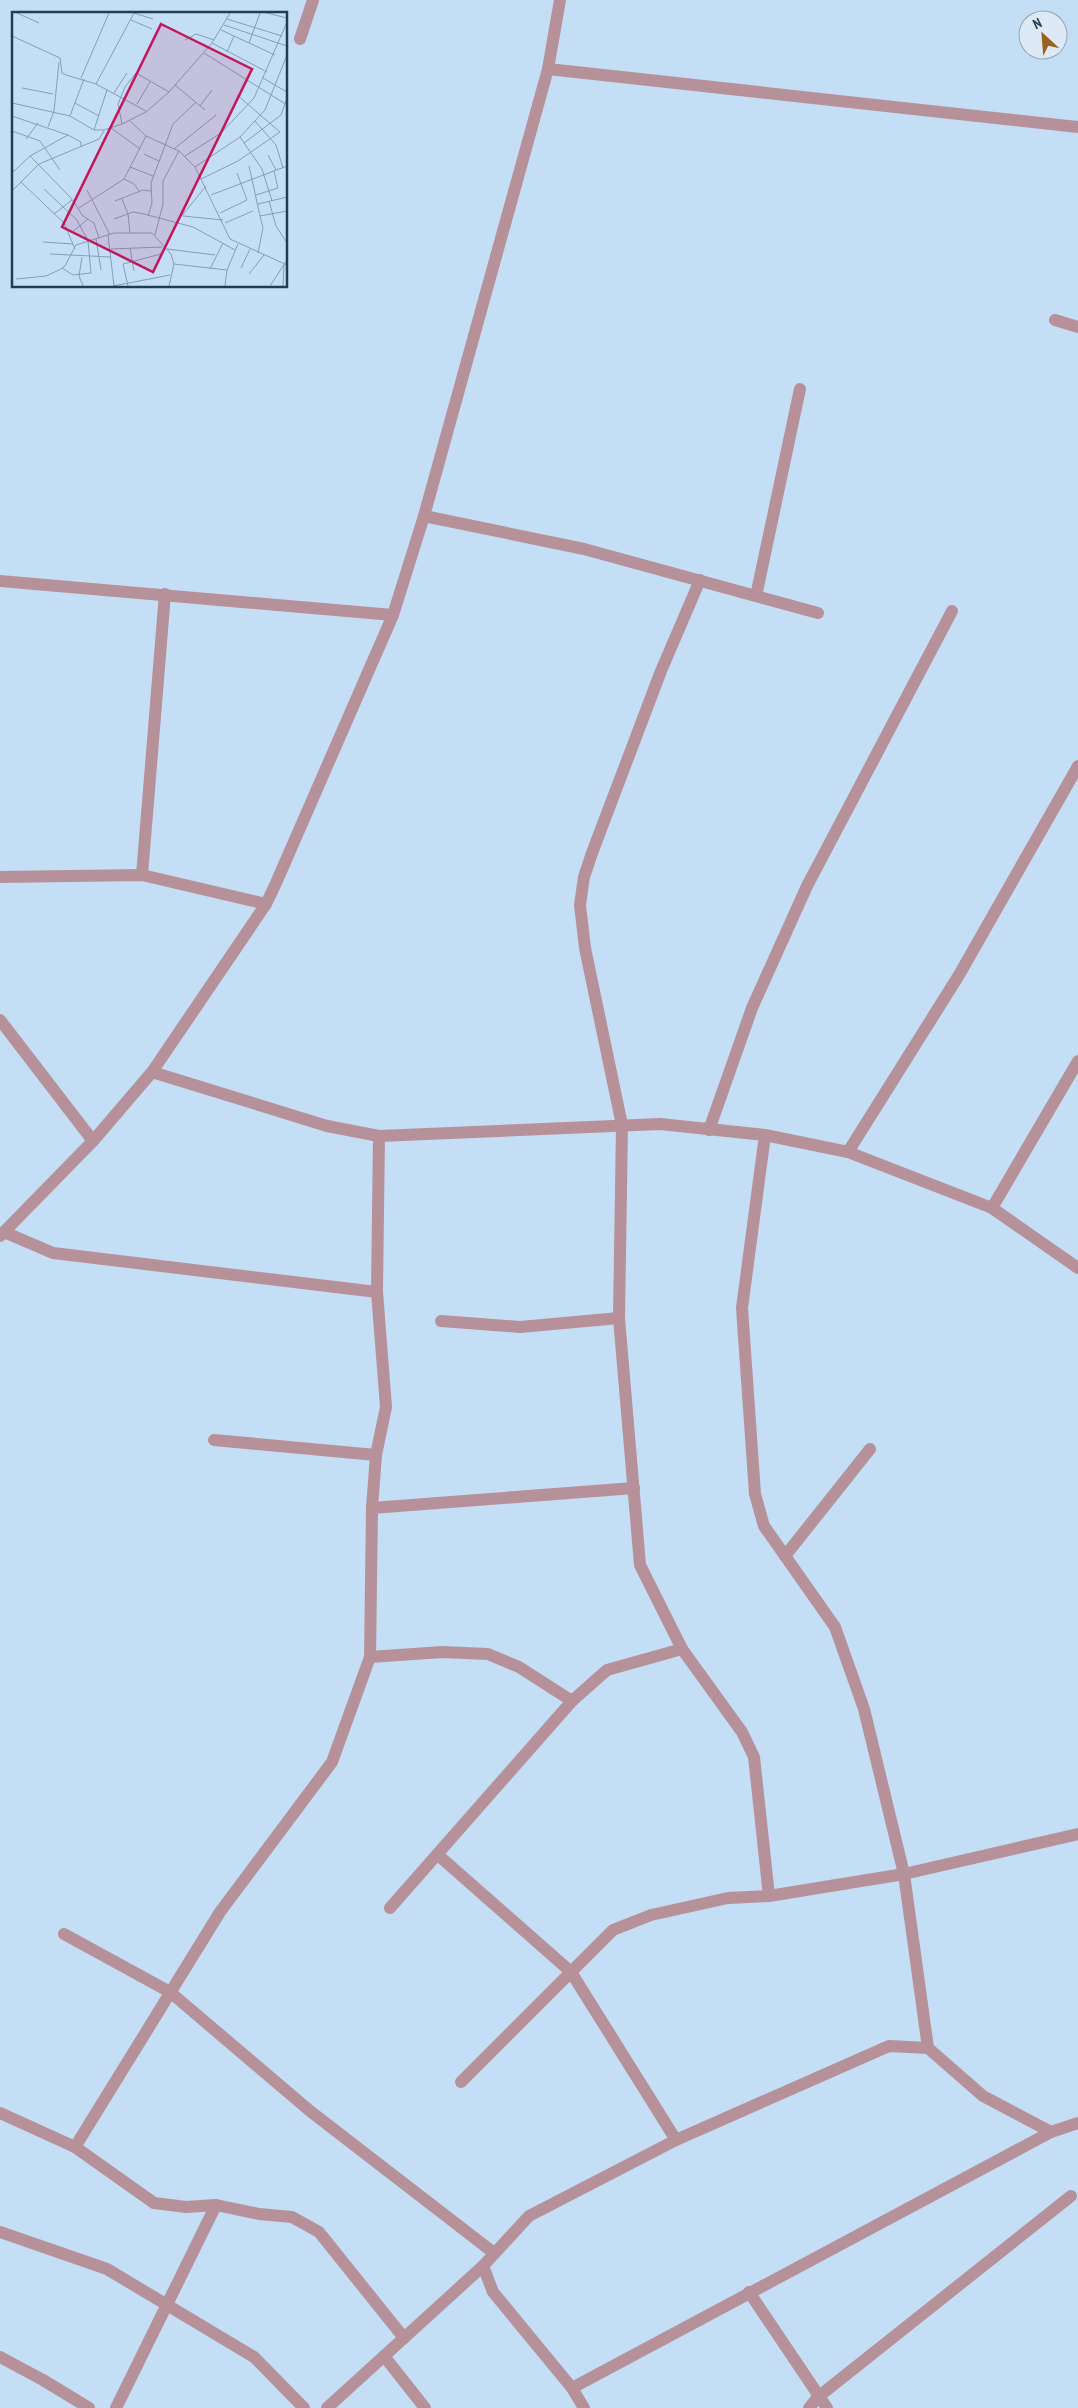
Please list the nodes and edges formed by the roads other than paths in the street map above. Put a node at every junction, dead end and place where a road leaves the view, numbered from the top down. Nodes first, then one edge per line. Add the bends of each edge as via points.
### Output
1 (313, 0) edge
2 (560, 0) edge
3 (300, 39) dead end
4 (548, 69) junction
5 (1078, 127) edge
6 (1055, 320) dead end
7 (1078, 327) edge
8 (800, 389) dead end
9 (424, 516) junction
10 (700, 580) junction
11 (0, 581) edge
12 (165, 594) junction
13 (756, 596) junction
14 (952, 611) dead end
15 (818, 613) dead end
16 (394, 615) junction
17 (1078, 766) edge
18 (142, 875) junction
19 (0, 877) edge
20 (266, 904) junction
21 (0, 1020) edge
22 (1078, 1061) edge
23 (152, 1072) junction
24 (622, 1125) junction
25 (709, 1130) junction
26 (764, 1135) junction
27 (379, 1136) junction
28 (93, 1141) junction
29 (848, 1152) junction
30 (992, 1208) junction
31 (2, 1234) edge
32 (1078, 1268) edge
33 (377, 1292) junction
34 (619, 1318) junction
35 (441, 1320) dead end
36 (214, 1440) dead end
37 (870, 1449) dead end
38 (376, 1455) junction
39 (634, 1488) junction
40 (372, 1508) junction
41 (785, 1556) junction
42 (682, 1649) junction
43 (370, 1657) junction
44 (572, 1701) junction
45 (1078, 1834) edge
46 (438, 1855) junction
47 (904, 1874) junction
48 (769, 1896) junction
49 (390, 1908) dead end
50 (64, 1934) dead end
51 (571, 1972) junction
52 (170, 1992) junction
53 (928, 2048) junction
54 (461, 2082) dead end
55 (0, 2113) edge
56 (1078, 2123) edge
57 (1052, 2132) junction
58 (676, 2140) junction
59 (75, 2147) junction
60 (1071, 2196) dead end
61 (216, 2205) junction
62 (0, 2232) edge
63 (494, 2254) junction
64 (483, 2266) junction
65 (749, 2292) junction
66 (167, 2306) junction
67 (404, 2338) junction
68 (384, 2356) junction
69 (0, 2358) edge
70 (572, 2388) junction
71 (818, 2397) junction
72 (89, 2408) edge
73 (116, 2408) edge
74 (304, 2408) edge
75 (327, 2408) edge
76 (426, 2408) edge
77 (584, 2408) edge
78 (809, 2408) edge
79 (828, 2408) edge

1 - 3 street
2 - 4 street
4 - 5 street
4 - 9 street
6 - 7 street
8 - 13 street
9 - 10 street via 584,550
9 - 16 street
10 - 13 street
10 - 24 street via 661,671 592,853 580,905 585,948
11 - 12 street
12 - 16 street
12 - 18 street
13 - 15 street
14 - 25 street via 807,886 752,1008
16 - 20 street
17 - 29 street via 960,975
18 - 19 street
18 - 20 street
20 - 23 street
21 - 28 street
22 - 30 street
23 - 27 street via 327,1126
23 - 28 street
24 - 25 street via 660,1124
24 - 27 street
24 - 34 street
25 - 26 street
26 - 29 street
26 - 41 street via 742,1308 755,1494 764,1526
27 - 33 street
28 - 31 street
29 - 30 street
30 - 32 street
31 - 33 street via 53,1253
33 - 38 street via 386,1407
34 - 35 street via 520,1327
34 - 39 street
36 - 38 street
37 - 41 street
38 - 40 street
39 - 40 street
39 - 42 street via 640,1565
40 - 43 street
41 - 47 street via 835,1627 864,1709
42 - 44 street via 607,1670
42 - 48 street via 742,1732 754,1757
43 - 44 street via 442,1652 488,1654 519,1667
43 - 52 street via 332,1762 220,1912
44 - 46 street
45 - 47 street
46 - 49 street
46 - 51 street
47 - 48 street
47 - 53 street
48 - 51 street via 728,1898 651,1915 613,1930
50 - 52 street
51 - 54 street
51 - 58 street
52 - 59 street
52 - 63 street via 310,2111
53 - 57 street via 983,2096
53 - 58 street via 888,2046
55 - 59 street
56 - 57 street
57 - 65 street
58 - 63 street via 529,2216
59 - 61 street via 154,2203 186,2207
60 - 71 street
61 - 66 street
61 - 67 street via 292,2218 319,2232
62 - 66 street via 107,2269
63 - 64 street
64 - 67 street
64 - 70 street via 493,2292
65 - 70 street
65 - 71 street
66 - 73 street
66 - 74 street via 254,2357
67 - 68 street
68 - 75 street
68 - 76 street
69 - 72 street
70 - 77 street
71 - 78 street
71 - 79 street

